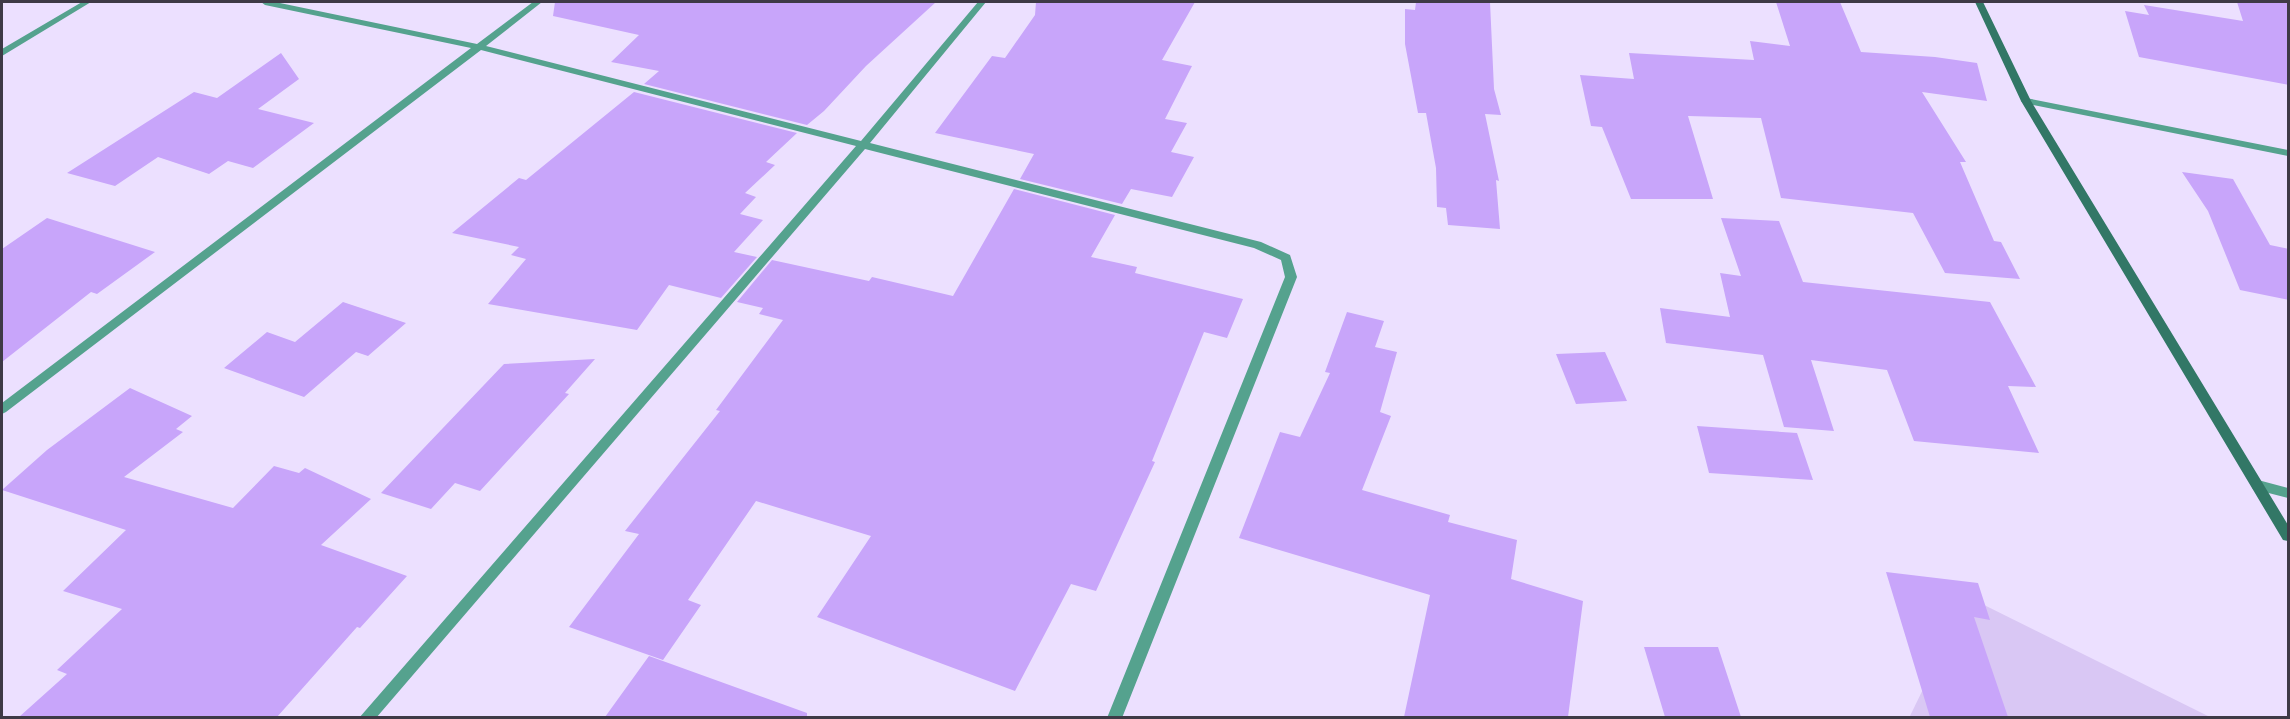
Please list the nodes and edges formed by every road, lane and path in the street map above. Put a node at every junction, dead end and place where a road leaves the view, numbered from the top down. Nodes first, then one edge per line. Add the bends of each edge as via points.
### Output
1 (87, 2) edge
2 (265, 2) edge
3 (538, 2) edge
4 (982, 2) edge
5 (1979, 2) edge
6 (479, 47) junction
7 (2, 53) edge
8 (2026, 101) junction
9 (863, 145) junction
10 (2289, 153) edge
11 (2, 410) edge
12 (2258, 485) junction
13 (2289, 493) edge
14 (2289, 536) edge
15 (366, 717) edge
16 (1114, 717) edge

1 - 7 street
2 - 6 street
3 - 6 street
4 - 9 street
5 - 8 street
6 - 9 street
6 - 11 street
8 - 10 street
8 - 12 street
9 - 15 street
9 - 16 street via 1257,245 1286,258 1291,277
12 - 13 street
12 - 14 street

